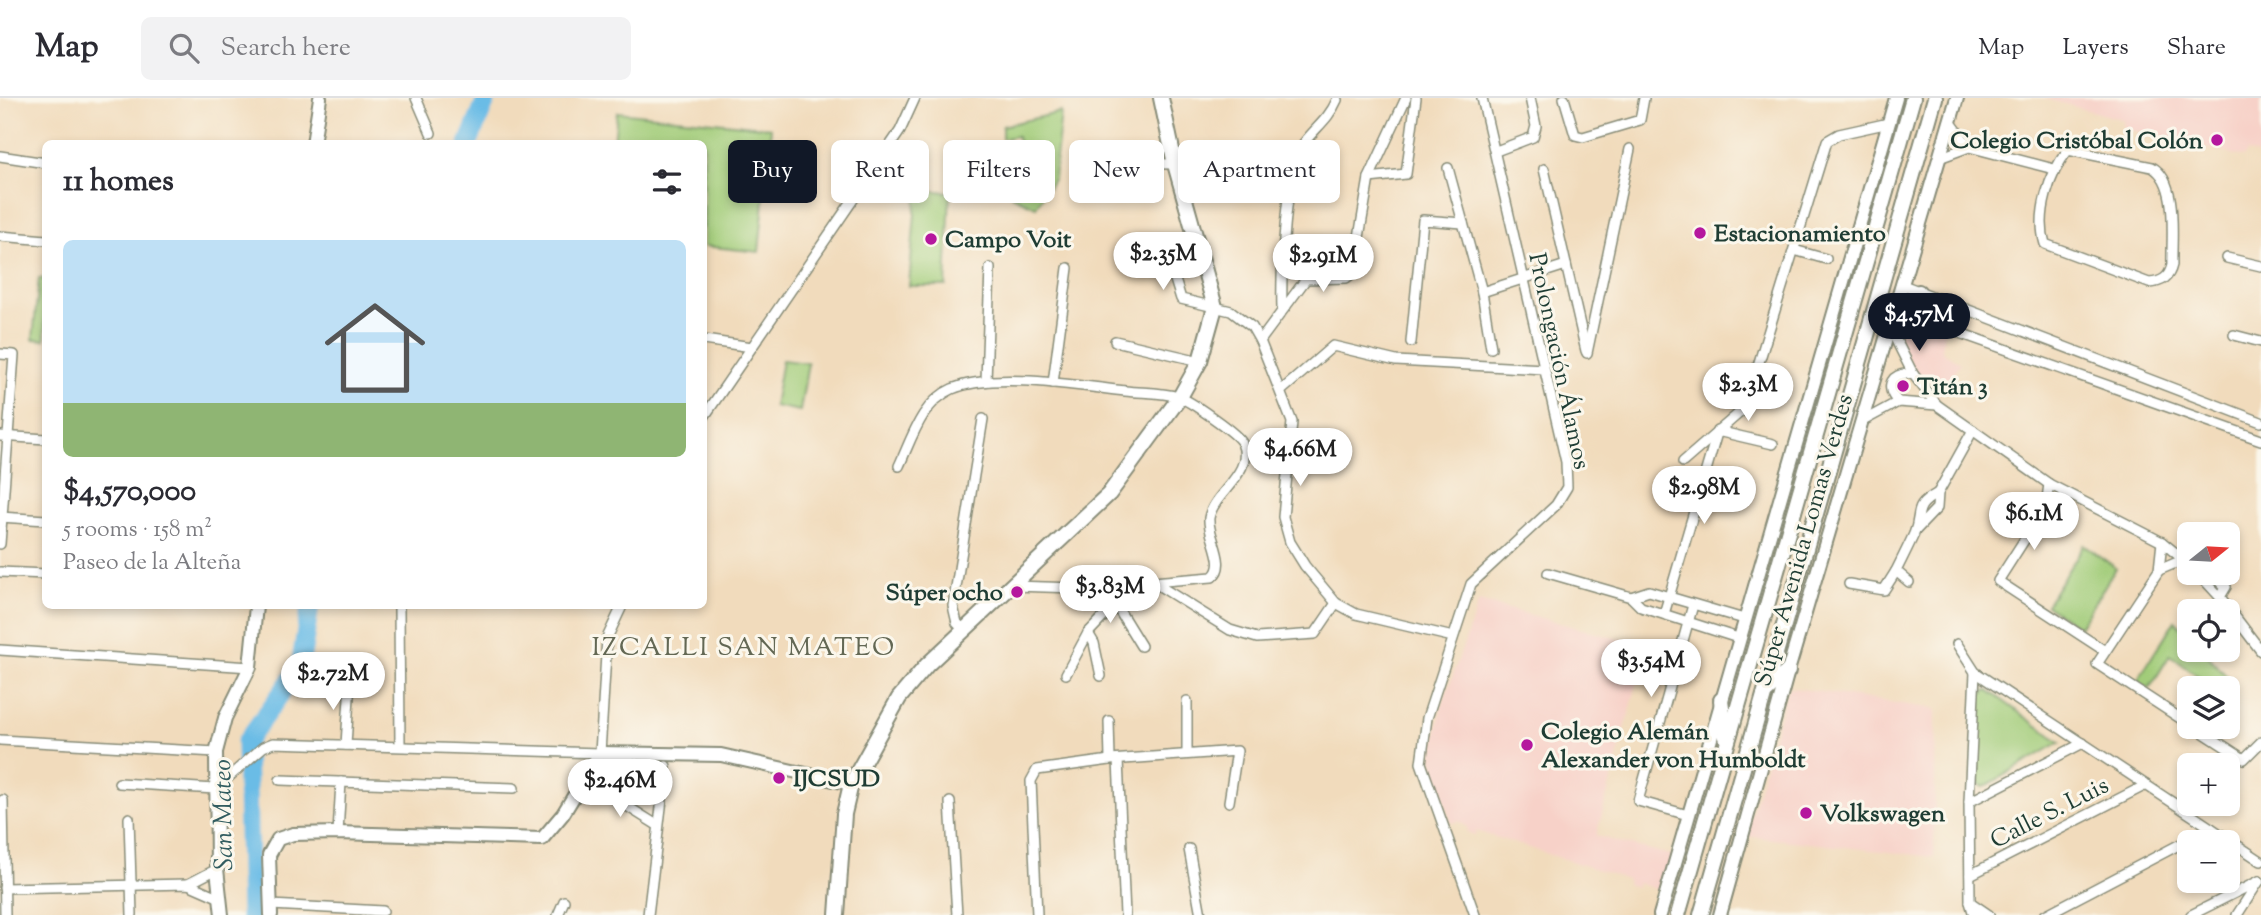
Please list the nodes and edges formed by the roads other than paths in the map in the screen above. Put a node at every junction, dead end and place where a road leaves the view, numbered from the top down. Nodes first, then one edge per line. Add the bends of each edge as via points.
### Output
1 (320, 98) edge
2 (416, 98) edge
3 (915, 98) edge
4 (1161, 98) edge
5 (1406, 98) edge
6 (1416, 98) edge
7 (1482, 98) edge
8 (1530, 98) edge
9 (1564, 98) edge
10 (1896, 98) edge
11 (1913, 98) edge
12 (1934, 98) edge
13 (1957, 98) edge
14 (1643, 99) edge
15 (1337, 100) dead end
16 (1950, 121) junction
17 (1889, 123) junction
18 (431, 133) dead end
19 (314, 140) edge
20 (1969, 147) junction
21 (1630, 149) dead end
22 (1496, 150) junction
23 (0, 156) edge
24 (1939, 158) junction
25 (42, 162) edge
26 (1164, 164) edge
27 (1175, 164) junction
28 (1448, 168) dead end
29 (1544, 169) dead end
30 (2054, 169) junction
31 (1369, 178) junction
32 (1462, 223) junction
33 (0, 236) edge
34 (42, 240) edge
35 (1163, 241) dead end
36 (1794, 250) junction
37 (2227, 258) dead end
38 (1826, 259) dead end
39 (1566, 265) junction
40 (2261, 266) edge
41 (990, 268) dead end
42 (1068, 268) dead end
43 (1523, 279) junction
44 (1903, 285) junction
45 (1919, 291) junction
46 (1482, 292) junction
47 (1215, 307) junction
48 (1282, 309) junction
49 (1895, 310) junction
50 (1911, 316) junction
51 (1890, 328) junction
52 (2234, 335) dead end
53 (707, 340) edge
54 (1115, 341) dead end
55 (1260, 341) junction
56 (1411, 342) dead end
57 (2261, 342) edge
58 (752, 347) junction
59 (1491, 348) dead end
60 (0, 354) edge
61 (1200, 361) junction
62 (1544, 369) junction
63 (1913, 374) junction
64 (986, 381) junction
65 (1053, 383) junction
66 (1282, 390) junction
67 (1180, 397) junction
68 (1898, 402) junction
69 (1937, 405) junction
70 (707, 413) edge
71 (983, 419) dead end
72 (1861, 422) junction
73 (2261, 422) edge
74 (1973, 430) junction
75 (1717, 431) junction
76 (4, 436) edge
77 (42, 439) edge
78 (2261, 440) edge
79 (1773, 444) dead end
80 (1683, 462) dead end
81 (899, 466) dead end
82 (2049, 484) junction
83 (2069, 496) junction
84 (2046, 506) junction
85 (1, 517) edge
86 (42, 520) edge
87 (2162, 542) junction
88 (0, 544) edge
89 (2177, 553) edge
90 (2177, 564) edge
91 (2159, 569) junction
92 (1896, 570) junction
93 (0, 572) edge
94 (1548, 573) dead end
95 (42, 574) edge
96 (1153, 582) junction
97 (1909, 582) dead end
98 (1849, 584) dead end
99 (2209, 585) edge
100 (1014, 586) junction
101 (1105, 589) junction
102 (1631, 597) junction
103 (1667, 597) junction
104 (1336, 603) junction
105 (1115, 605) junction
106 (1693, 605) junction
107 (256, 609) edge
108 (399, 609) edge
109 (621, 609) edge
110 (1664, 614) junction
111 (1744, 619) junction
112 (1688, 622) junction
113 (965, 631) junction
114 (1088, 633) junction
115 (1453, 637) junction
116 (1738, 638) junction
117 (1957, 644) dead end
118 (1141, 646) dead end
119 (0, 650) edge
120 (2105, 651) junction
121 (2261, 651) edge
122 (250, 667) junction
123 (1788, 671) junction
124 (1975, 672) junction
125 (1066, 674) dead end
126 (1101, 676) dead end
127 (350, 682) dead end
128 (1766, 692) junction
129 (1721, 700) junction
130 (1187, 701) dead end
131 (2177, 716) edge
132 (1109, 721) dead end
133 (2213, 739) edge
134 (0, 740) edge
135 (2261, 742) edge
136 (2083, 743) junction
137 (1727, 744) junction
138 (345, 745) junction
139 (400, 746) junction
140 (216, 752) junction
141 (600, 753) junction
142 (1187, 753) junction
143 (1114, 760) junction
144 (666, 766) dead end
145 (280, 780) dead end
146 (341, 782) junction
147 (119, 783) dead end
148 (852, 784) junction
149 (2146, 785) junction
150 (514, 788) dead end
151 (598, 788) dead end
152 (215, 789) junction
153 (3, 800) dead end
154 (950, 802) dead end
155 (1229, 802) dead end
156 (1969, 802) junction
157 (1688, 815) junction
158 (129, 818) dead end
159 (657, 825) junction
160 (2211, 828) junction
161 (338, 833) junction
162 (1189, 849) dead end
163 (2261, 861) edge
164 (217, 869) junction
165 (1970, 874) junction
166 (2260, 880) edge
167 (188, 884) junction
168 (131, 887) junction
169 (4, 888) junction
170 (220, 898) junction
171 (564, 901) dead end
172 (1970, 902) junction
173 (271, 910) edge
174 (383, 911) dead end
175 (5, 915) edge
176 (132, 915) edge
177 (222, 915) edge
178 (558, 915) edge
179 (648, 915) edge
180 (837, 915) edge
181 (957, 915) edge
182 (1037, 915) edge
183 (1125, 915) edge
184 (1201, 915) edge
185 (1475, 915) edge
186 (1660, 915) edge
187 (1678, 915) edge
188 (1701, 915) edge
189 (1720, 915) edge
190 (1977, 915) edge
191 (1989, 915) edge
192 (2045, 915) edge
193 (2191, 915) edge
194 (2237, 915) edge

1 - 19 main road
2 - 18 street
3 - 58 street via 900,131
4 - 27 main road
5 - 31 street
6 - 31 street via 1406,174
7 - 22 street, Prolongación Álamos
8 - 22 street via 1536,126 1533,137
9 - 14 street via 1575,135 1583,136 1640,120
10 - 17 main road, Súper Avenida Lomas Verdes
11 - 137 main road, Súper Avenida Lomas Verdes
12 - 128 main road, Súper Avenida Lomas Verdes
13 - 16 main road, Súper Avenida Lomas Verdes
15 - 48 street via 1329,119 1300,149 1292,174 1281,275
16 - 20 street
16 - 24 main road, Súper Avenida Lomas Verdes
17 - 36 street via 1827,141
17 - 111 main road, Súper Avenida Lomas Verdes
20 - 24 street
20 - 30 street
21 - 39 street via 1587,353
22 - 43 street, Prolongación Álamos
23 - 25 street
24 - 44 main road, Súper Avenida Lomas Verdes
26 - 27 street
27 - 47 main road
28 - 32 street
29 - 39 street
30 - 30 street via 2043,216 2045,244 2149,283 2170,275 2169,197 2158,170 2068,150
31 - 48 street via 1353,273 1346,278 1306,279
32 - 46 street
32 - 56 street via 1423,220
33 - 34 street
35 - 47 street via 1181,299
36 - 38 street
36 - 75 street via 1745,408
37 - 40 street
39 - 43 street
41 - 64 street
42 - 65 street
43 - 46 street
43 - 62 street, Prolongación Álamos
44 - 45 street
44 - 49 main road, Súper Avenida Lomas Verdes
45 - 50 main road
45 - 73 street
46 - 59 street
47 - 55 street via 1243,318
47 - 61 main road
48 - 55 street
49 - 50 street
49 - 51 main road, Súper Avenida Lomas Verdes
50 - 78 street
51 - 63 street
51 - 72 main road, Súper Avenida Lomas Verdes
52 - 57 street
53 - 58 street
54 - 61 street
55 - 66 street
58 - 70 street
60 - 76 street via 14,355
61 - 67 main road
62 - 66 street via 1396,361 1333,346
62 - 115 street, Prolongación Álamos via 1566,462 1567,487 1556,505 1471,584
63 - 68 street via 1892,378 1891,394
63 - 69 street
64 - 65 street
64 - 81 street via 952,389 930,403
65 - 67 street
66 - 104 street via 1292,422 1283,517 1290,542
67 - 96 street via 1241,442 1241,468 1210,512 1208,526 1220,565 1218,573
67 - 100 main road via 1110,494
68 - 69 street
68 - 72 street
69 - 74 street
71 - 113 street via 953,606 957,623
72 - 123 main road, Súper Avenida Lomas Verdes
74 - 82 street
74 - 92 street via 1938,493 1937,508 1916,530
75 - 79 street
75 - 80 street
75 - 103 street
76 - 77 street
76 - 85 street
82 - 83 street
82 - 84 street
83 - 84 street
83 - 87 street
84 - 120 street via 1998,581
85 - 86 street
85 - 88 street
87 - 89 street
87 - 91 street
90 - 91 street
91 - 120 street
92 - 97 street
92 - 98 street via 1884,590
93 - 95 street
94 - 102 street
96 - 101 street
96 - 104 street via 1230,630 1256,638 1315,634
99 - 121 street
100 - 101 street
100 - 113 main road
101 - 105 street
102 - 103 street via 1649,592
102 - 110 street via 1642,607
103 - 106 street
103 - 110 street
104 - 115 street via 1356,614
105 - 114 street
105 - 118 street
106 - 111 street
106 - 112 street
107 - 122 main road
108 - 139 street
109 - 141 street via 607,638
110 - 112 street
111 - 116 main road, Súper Avenida Lomas Verdes
112 - 116 street
112 - 157 street via 1638,801
113 - 148 main road via 927,665 900,698
114 - 125 street
114 - 126 street
115 - 185 street, Prolongación Álamos via 1427,718 1422,763
116 - 129 main road, Súper Avenida Lomas Verdes
117 - 124 street
119 - 122 street
120 - 131 street via 2097,664
122 - 140 main road via 225,718
123 - 128 main road
123 - 189 main road, Súper Avenida Lomas Verdes
124 - 136 street
124 - 156 street
127 - 138 street
128 - 188 main road, Súper Avenida Lomas Verdes
129 - 137 main road
129 - 157 main road, Súper Avenida Lomas Verdes
130 - 142 street
132 - 143 street
133 - 135 street via 2244,759
134 - 140 street
136 - 149 street
136 - 156 street
137 - 187 main road, Súper Avenida Lomas Verdes
138 - 139 street
138 - 152 street via 273,743
139 - 141 street
140 - 152 main road
141 - 148 main road via 721,755
141 - 161 main road via 542,839
142 - 143 street
142 - 155 street via 1237,751
143 - 182 street via 1037,770 1031,781
143 - 183 street
144 - 159 street
145 - 146 street
146 - 150 street
146 - 161 street
147 - 152 street
148 - 180 main road via 844,814
149 - 160 street
149 - 165 street, Calle S. Luis
151 - 159 street
152 - 164 main road
153 - 169 street
154 - 181 street
156 - 165 street
157 - 186 main road, Súper Avenida Lomas Verdes
158 - 168 street
159 - 179 street
160 - 163 street
160 - 192 street
161 - 173 main road via 278,839 269,855
162 - 184 street
164 - 167 street
164 - 170 main road
165 - 172 street
166 - 193 street
166 - 194 street
167 - 168 street
167 - 170 street
168 - 169 street
168 - 176 street
169 - 175 street
170 - 177 main road
171 - 178 street
172 - 190 street
172 - 191 street
173 - 174 street

